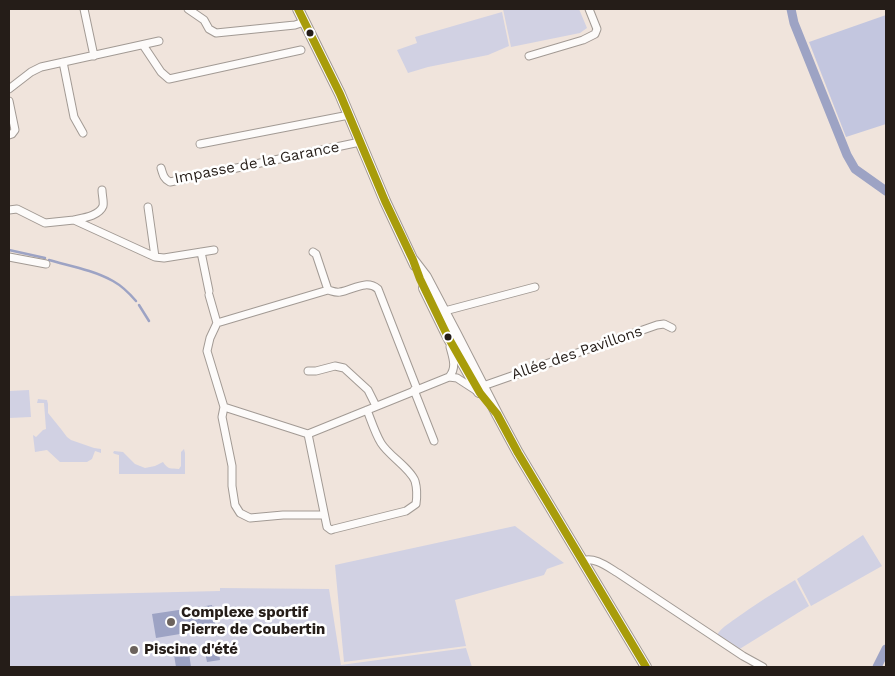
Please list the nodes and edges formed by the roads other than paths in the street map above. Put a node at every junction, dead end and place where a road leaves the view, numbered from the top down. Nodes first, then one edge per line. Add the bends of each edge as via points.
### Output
1 (84, 9) edge
2 (188, 9) edge
3 (298, 9) edge
4 (589, 9) edge
5 (304, 22) junction
6 (160, 41) dead end
7 (143, 45) junction
8 (301, 50) dead end
9 (94, 56) junction
10 (528, 56) dead end
11 (63, 62) junction
12 (9, 89) edge
13 (9, 101) edge
14 (349, 115) junction
15 (83, 133) dead end
16 (9, 135) edge
17 (360, 142) junction
18 (200, 144) dead end
19 (161, 168) dead end
20 (102, 190) dead end
21 (148, 207) dead end
22 (9, 210) edge
23 (74, 220) junction
24 (214, 250) dead end
25 (201, 252) junction
26 (313, 252) dead end
27 (9, 257) edge
28 (155, 257) junction
29 (46, 264) dead end
30 (535, 287) dead end
31 (328, 290) junction
32 (440, 312) junction
33 (217, 323) junction
34 (672, 328) dead end
35 (448, 338) junction
36 (464, 348) junction
37 (466, 370) junction
38 (308, 371) dead end
39 (453, 376) junction
40 (481, 386) junction
41 (416, 390) junction
42 (376, 406) junction
43 (224, 407) junction
44 (367, 410) junction
45 (308, 434) junction
46 (434, 441) dead end
47 (324, 515) junction
48 (582, 561) junction
49 (646, 667) edge
50 (763, 667) edge

1 - 9 street
2 - 5 street via 216,33
3 - 5 main road
4 - 10 street via 597,29 595,34
5 - 14 main road
6 - 7 street
7 - 8 street via 169,79
7 - 9 street
9 - 11 street
11 - 12 street via 31,72
11 - 15 street via 74,117
13 - 16 street via 15,130
14 - 17 main road
14 - 18 street
17 - 19 street, Impasse de la Garance via 170,182
17 - 32 main road via 385,201 426,277
20 - 23 street via 100,210
21 - 28 street
22 - 23 street via 17,209 46,223
23 - 28 street
24 - 25 street
25 - 28 street
25 - 33 street
26 - 31 street
27 - 29 street
30 - 32 street
31 - 33 street
31 - 41 street via 338,293 366,284 378,289
32 - 35 main road
32 - 36 main road
33 - 43 street via 207,351
34 - 40 street, Allée des Pavillons via 657,325
35 - 37 main road
35 - 39 street via 454,364
36 - 37 street
36 - 40 main road
37 - 39 street via 462,375
37 - 40 main road
37 - 40 street
38 - 42 street via 334,366 344,368 368,390
39 - 40 street
39 - 41 street
40 - 48 main road
41 - 42 street
41 - 46 street
42 - 44 street
43 - 45 street
43 - 47 street via 222,417 232,466 232,486 235,505 240,513 250,518
44 - 45 street
44 - 47 street via 380,442 414,480 416,504 406,511 331,530
45 - 47 street
48 - 49 main road
48 - 50 street via 596,561 618,573

